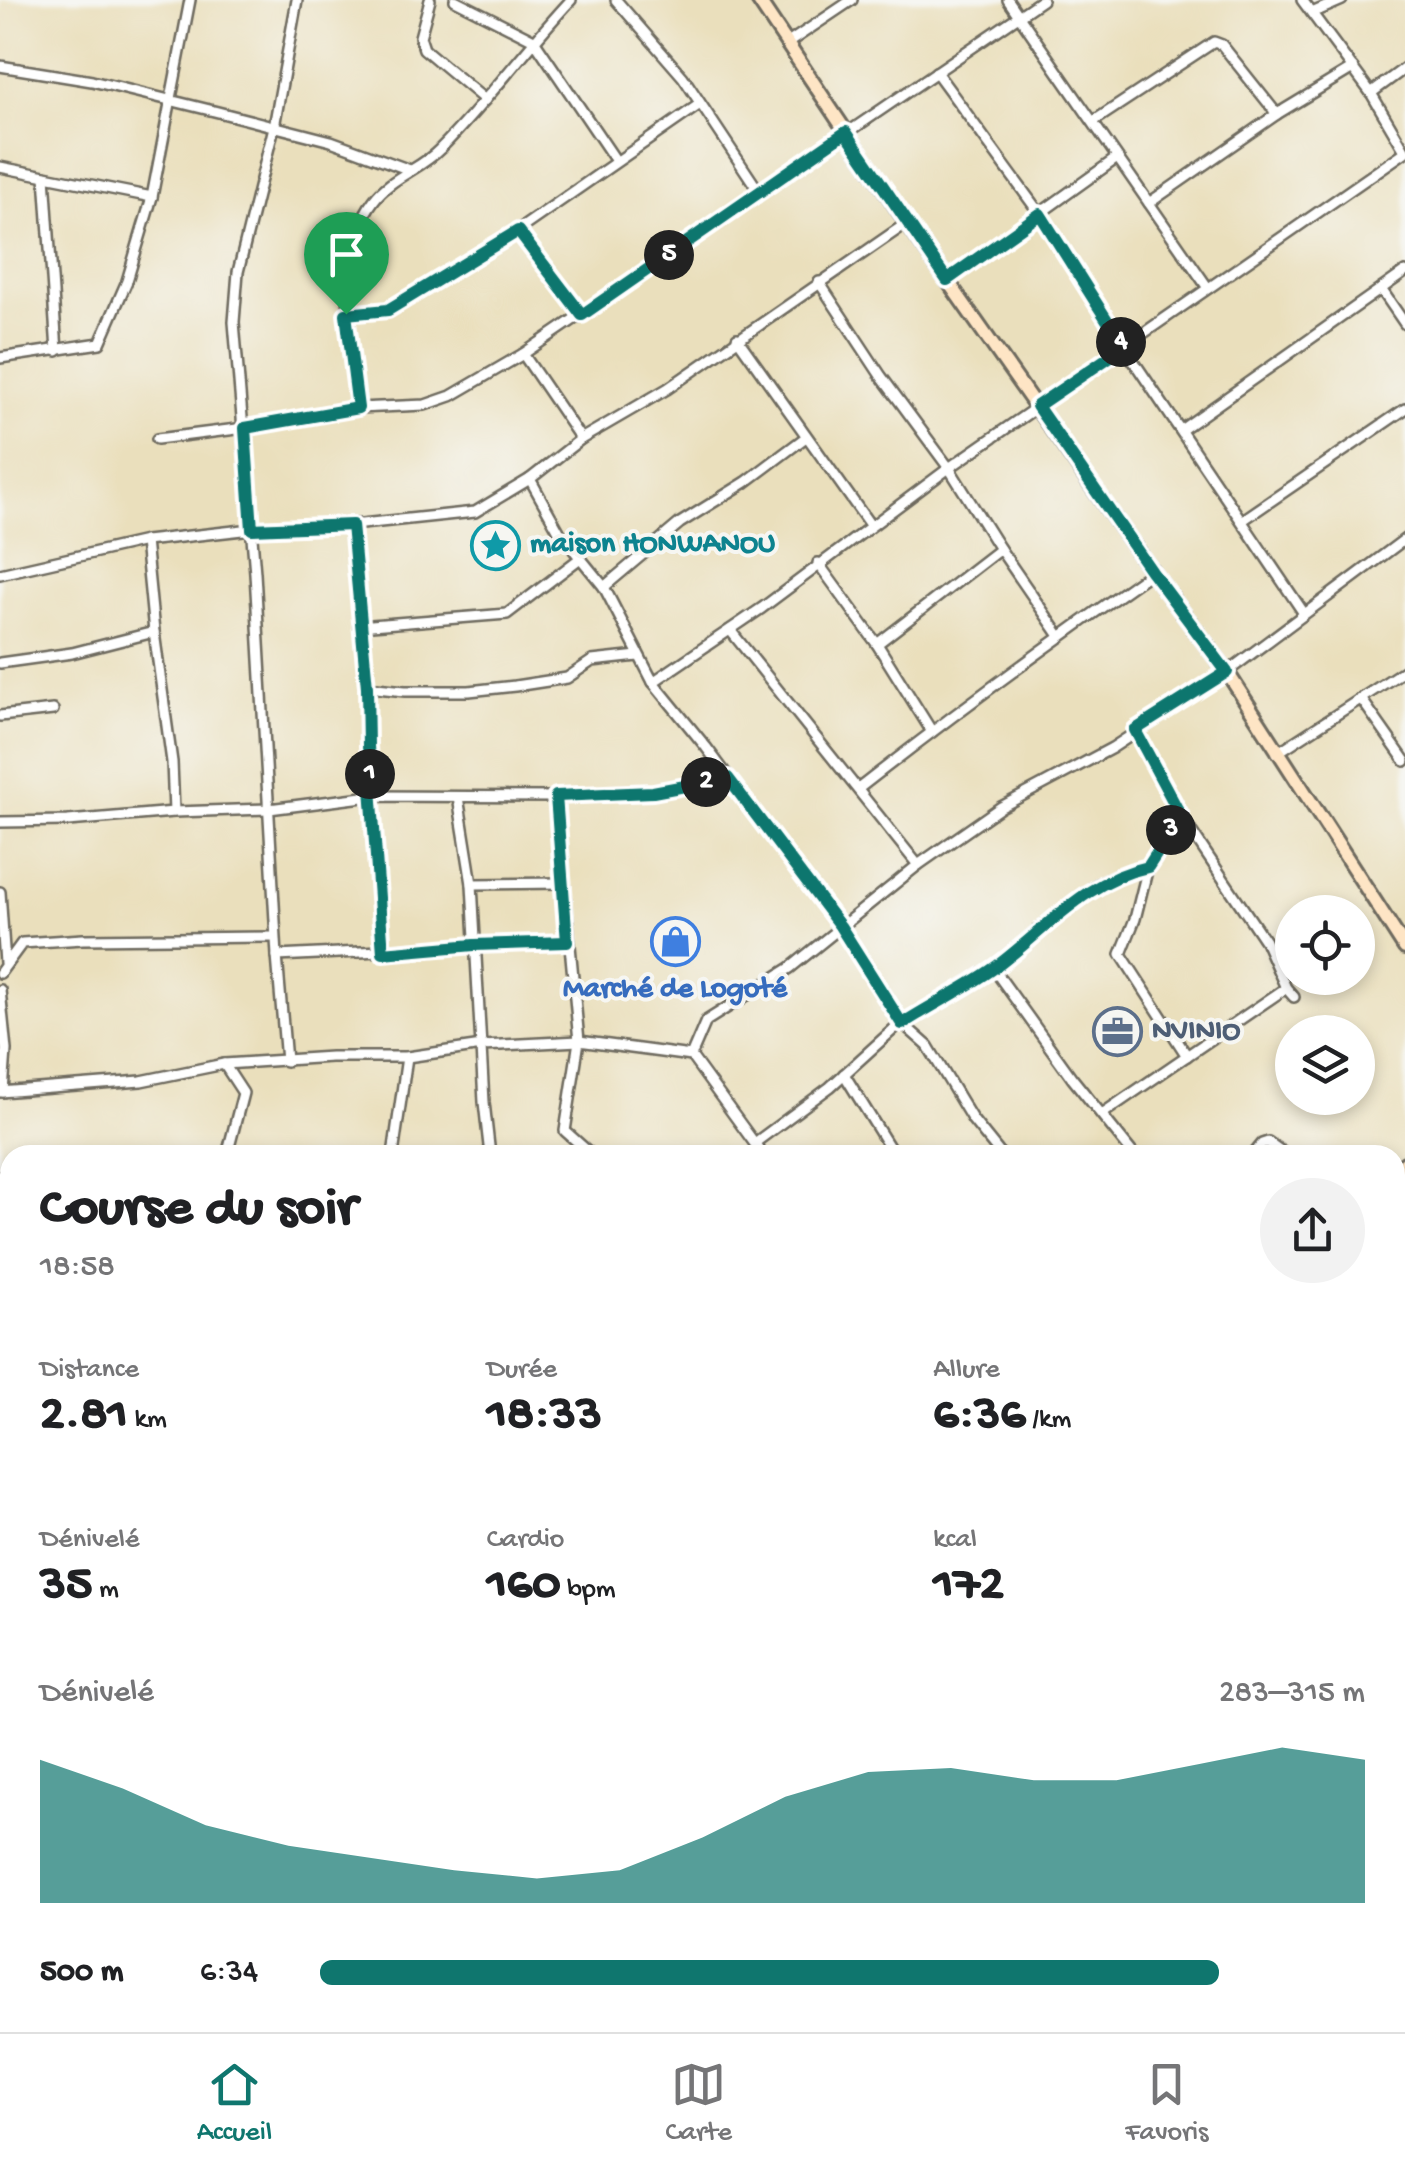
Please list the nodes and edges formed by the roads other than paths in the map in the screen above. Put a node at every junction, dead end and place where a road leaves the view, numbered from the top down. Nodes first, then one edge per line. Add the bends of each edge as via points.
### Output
1 (190, 0) edge
2 (297, 0) edge
3 (430, 0) edge
4 (455, 0) edge
5 (571, 0) edge
6 (616, 0) edge
7 (758, 0) edge
8 (852, 0) edge
9 (1008, 0) edge
10 (1042, 0) edge
11 (1302, 0) edge
12 (1342, 0) edge
13 (1312, 13) junction
14 (1019, 16) junction
15 (534, 40) junction
16 (788, 43) junction
17 (0, 66) edge
18 (1353, 68) junction
19 (1405, 68) edge
20 (936, 72) junction
21 (1371, 93) junction
22 (484, 100) junction
23 (170, 102) junction
24 (700, 104) junction
25 (1278, 114) junction
26 (1094, 121) junction
27 (274, 128) junction
28 (846, 132) junction
29 (1404, 146) edge
30 (1117, 158) junction
31 (616, 161) junction
32 (0, 168) edge
33 (410, 170) junction
34 (45, 176) junction
35 (760, 193) junction
36 (152, 196) junction
37 (1149, 203) junction
38 (1040, 214) junction
39 (906, 223) junction
40 (518, 231) junction
41 (1405, 272) edge
42 (947, 280) junction
43 (818, 282) junction
44 (1208, 288) junction
45 (1381, 290) junction
46 (346, 314) junction
47 (582, 315) junction
48 (1405, 324) edge
49 (737, 338) junction
50 (1124, 347) junction
51 (57, 351) junction
52 (523, 354) junction
53 (0, 358) edge
54 (1037, 406) junction
55 (358, 408) junction
56 (1405, 409) edge
57 (245, 428) junction
58 (1181, 430) junction
59 (806, 437) junction
60 (157, 439) dead end
61 (581, 439) junction
62 (949, 468) junction
63 (530, 479) junction
64 (1243, 520) junction
65 (870, 524) junction
66 (352, 525) junction
67 (252, 529) junction
68 (1405, 539) edge
69 (146, 541) junction
70 (1000, 550) junction
71 (579, 559) junction
72 (818, 564) junction
73 (1152, 572) junction
74 (0, 574) edge
75 (604, 587) junction
76 (1304, 612) junction
77 (359, 626) junction
78 (730, 630) junction
79 (154, 632) junction
80 (1060, 636) junction
81 (876, 644) junction
82 (638, 656) junction
83 (0, 663) edge
84 (1405, 670) edge
85 (1227, 672) junction
86 (653, 682) junction
87 (367, 687) junction
88 (1362, 700) junction
89 (52, 710) dead end
90 (0, 716) edge
91 (1135, 730) junction
92 (932, 732) junction
93 (1277, 753) junction
94 (1405, 761) edge
95 (728, 778) junction
96 (858, 789) junction
97 (371, 796) junction
98 (556, 796) junction
99 (458, 797) junction
100 (268, 809) junction
101 (174, 812) junction
102 (1181, 816) junction
103 (0, 822) edge
104 (918, 866) junction
105 (1148, 867) junction
106 (563, 883) junction
107 (472, 884) junction
108 (0, 892) edge
109 (840, 926) junction
110 (276, 937) junction
111 (567, 942) junction
112 (474, 945) junction
113 (1405, 948) edge
114 (383, 953) junction
115 (276, 956) junction
116 (1275, 964) edge
117 (3, 968) edge
118 (994, 968) junction
119 (0, 990) edge
120 (1276, 995) edge
121 (902, 1024) junction
122 (578, 1041) junction
123 (482, 1046) junction
124 (691, 1056) junction
125 (1188, 1056) junction
126 (408, 1057) junction
127 (286, 1061) junction
128 (224, 1064) junction
129 (844, 1074) junction
130 (2, 1092) edge
131 (1102, 1114) junction
132 (756, 1142) junction
133 (229, 1145) edge
134 (395, 1145) edge
135 (489, 1145) edge
136 (581, 1145) edge
137 (758, 1145) edge
138 (888, 1145) edge
139 (993, 1145) edge
140 (1126, 1145) edge

1 - 23 street
2 - 27 street
3 - 22 street via 420,37 424,49
4 - 15 street
5 - 15 street
6 - 24 street
7 - 16 street
8 - 16 street
9 - 14 street
10 - 14 street
11 - 13 street
12 - 13 street
13 - 18 street
14 - 20 street
14 - 26 street
15 - 22 street
15 - 31 street
16 - 28 street
17 - 23 street
18 - 21 street
18 - 25 street
19 - 21 street
20 - 28 street
20 - 38 street
21 - 29 street
22 - 33 street via 440,149
23 - 27 street
23 - 36 street
24 - 31 street
24 - 35 street
25 - 26 street via 1214,42
25 - 37 street
26 - 30 street
27 - 33 street via 343,144
27 - 57 street via 238,272 234,322
28 - 35 street
28 - 39 street
29 - 44 street
30 - 37 street
30 - 38 street
31 - 40 street
32 - 34 street
33 - 46 street via 363,218
34 - 36 street
34 - 51 street
35 - 47 street
36 - 51 street via 100,342
37 - 44 street
38 - 42 street
38 - 50 street
39 - 42 street
39 - 43 street
40 - 46 street via 388,310
40 - 47 street
41 - 45 street
42 - 54 street
43 - 49 street
43 - 62 street
44 - 50 street
45 - 48 street
45 - 58 street
46 - 55 street
47 - 52 street
49 - 59 street
49 - 61 street
50 - 54 street
50 - 58 street
51 - 53 street
52 - 55 street via 425,406
52 - 61 street
54 - 62 street
54 - 73 street
55 - 57 street
56 - 64 street
57 - 60 street
57 - 67 street
58 - 64 street
59 - 65 street
59 - 75 street via 680,523
61 - 63 street
62 - 65 street
62 - 70 street
63 - 66 street via 475,512
63 - 71 street
64 - 76 street
65 - 72 street
66 - 67 street
66 - 77 street
67 - 69 street
67 - 100 street
68 - 76 street
69 - 74 street
69 - 79 street
70 - 80 street
70 - 81 street
71 - 75 street
71 - 77 street via 506,614
72 - 78 street
72 - 81 street
73 - 80 street
73 - 85 street
75 - 82 street
76 - 85 street
77 - 87 street
78 - 86 street
78 - 96 street
79 - 83 street
79 - 101 street
80 - 92 street
81 - 92 street
82 - 86 street
82 - 87 street via 592,661 567,678 515,686
84 - 88 street
85 - 91 street
85 - 93 street
86 - 95 street
87 - 97 street
88 - 93 street
88 - 94 street
89 - 90 street
91 - 102 street
91 - 104 street via 1001,807
92 - 96 street
93 - 113 street
95 - 98 street via 653,792
95 - 109 street
96 - 104 street
97 - 99 street
97 - 100 street
97 - 114 street
98 - 99 street
98 - 106 street
99 - 107 street
100 - 101 street
100 - 110 street
101 - 103 street
102 - 105 street
102 - 116 street
104 - 109 street
105 - 118 street via 1098,884
105 - 125 street via 1121,954
106 - 107 street
106 - 111 street
107 - 112 street
108 - 117 street
109 - 121 street
109 - 124 street via 790,968 706,1020
110 - 115 street
110 - 117 street via 22,943
111 - 112 street
111 - 122 street
112 - 114 street
112 - 123 street
114 - 115 street
115 - 127 street
118 - 121 street
118 - 131 street
119 - 130 street
120 - 125 street
121 - 129 street
121 - 139 street via 928,1046
122 - 123 street
122 - 124 street
122 - 136 street via 565,1130
123 - 126 street
123 - 135 street
124 - 132 street
125 - 131 street
126 - 127 street
126 - 134 street
127 - 128 street
128 - 130 street via 141,1081
128 - 133 street via 244,1093
129 - 132 street
129 - 138 street
131 - 140 street
132 - 137 street

